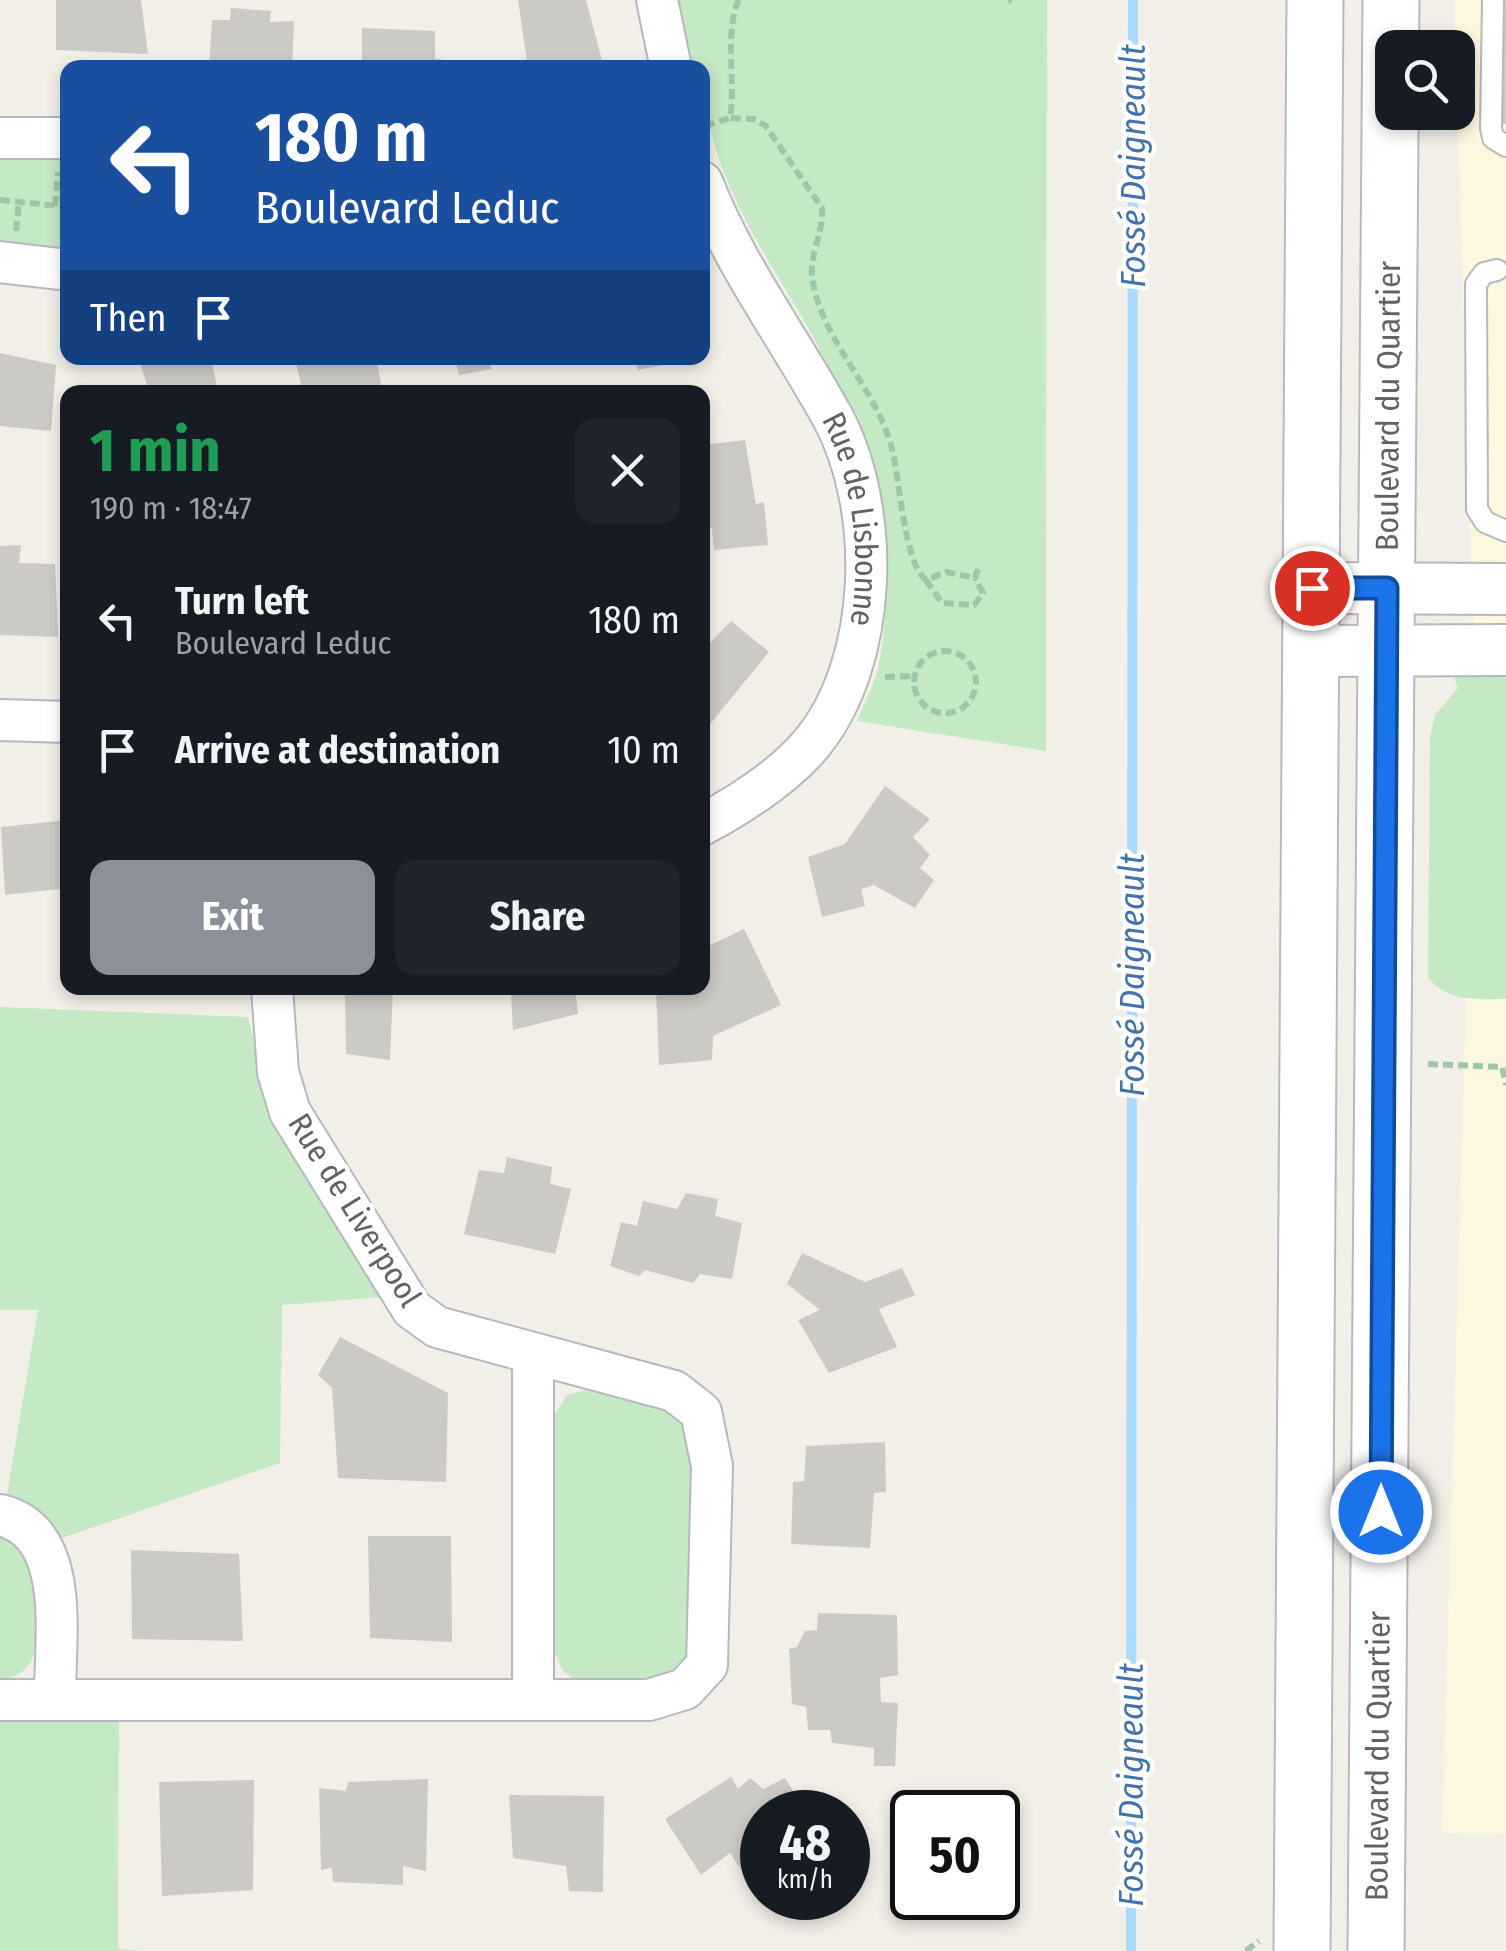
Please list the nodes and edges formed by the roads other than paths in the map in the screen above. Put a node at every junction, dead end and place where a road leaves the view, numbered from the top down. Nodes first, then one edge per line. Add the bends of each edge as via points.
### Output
1 (657, 0) edge
2 (1316, 0) edge
3 (1391, 0) edge
4 (1493, 0) edge
5 (668, 60) edge
6 (0, 138) edge
7 (1506, 146) edge
8 (60, 147) edge
9 (710, 198) edge
10 (0, 262) edge
11 (60, 269) edge
12 (1497, 270) dead end
13 (1506, 531) edge
14 (1312, 588) junction
15 (1387, 588) junction
16 (1506, 589) edge
17 (1311, 650) junction
18 (1386, 650) junction
19 (1506, 650) edge
20 (0, 720) edge
21 (60, 722) edge
22 (710, 820) edge
23 (272, 995) edge
24 (533, 1354) junction
25 (0, 1514) edge
26 (0, 1700) edge
27 (55, 1700) junction
28 (533, 1700) junction
29 (1281, 1946) edge
30 (1376, 1951) edge

1 - 5 street
2 - 14 main road
3 - 15 main road, Boulevard du Quartier
4 - 7 lane via 1490,128
6 - 8 street
9 - 22 street, Rue de Lisbonne via 777,328 834,419 865,544 860,644 833,714 782,771
10 - 11 street
12 - 13 lane via 1476,284 1478,509 1484,522
14 - 15 street
14 - 17 main road
15 - 16 street
15 - 18 main road, Boulevard du Quartier
17 - 18 street
17 - 29 main road
18 - 19 street
18 - 30 main road, Boulevard du Quartier
20 - 21 street
23 - 24 street, Rue de Liverpool via 278,1072 290,1112 412,1309 437,1326
24 - 28 street
24 - 28 street, Rue de Liverpool via 674,1391 701,1412 712,1466 707,1665 685,1689 649,1700
25 - 27 street via 34,1532 52,1573
26 - 27 street, Rue de Liverpool
27 - 28 street, Rue de Liverpool

